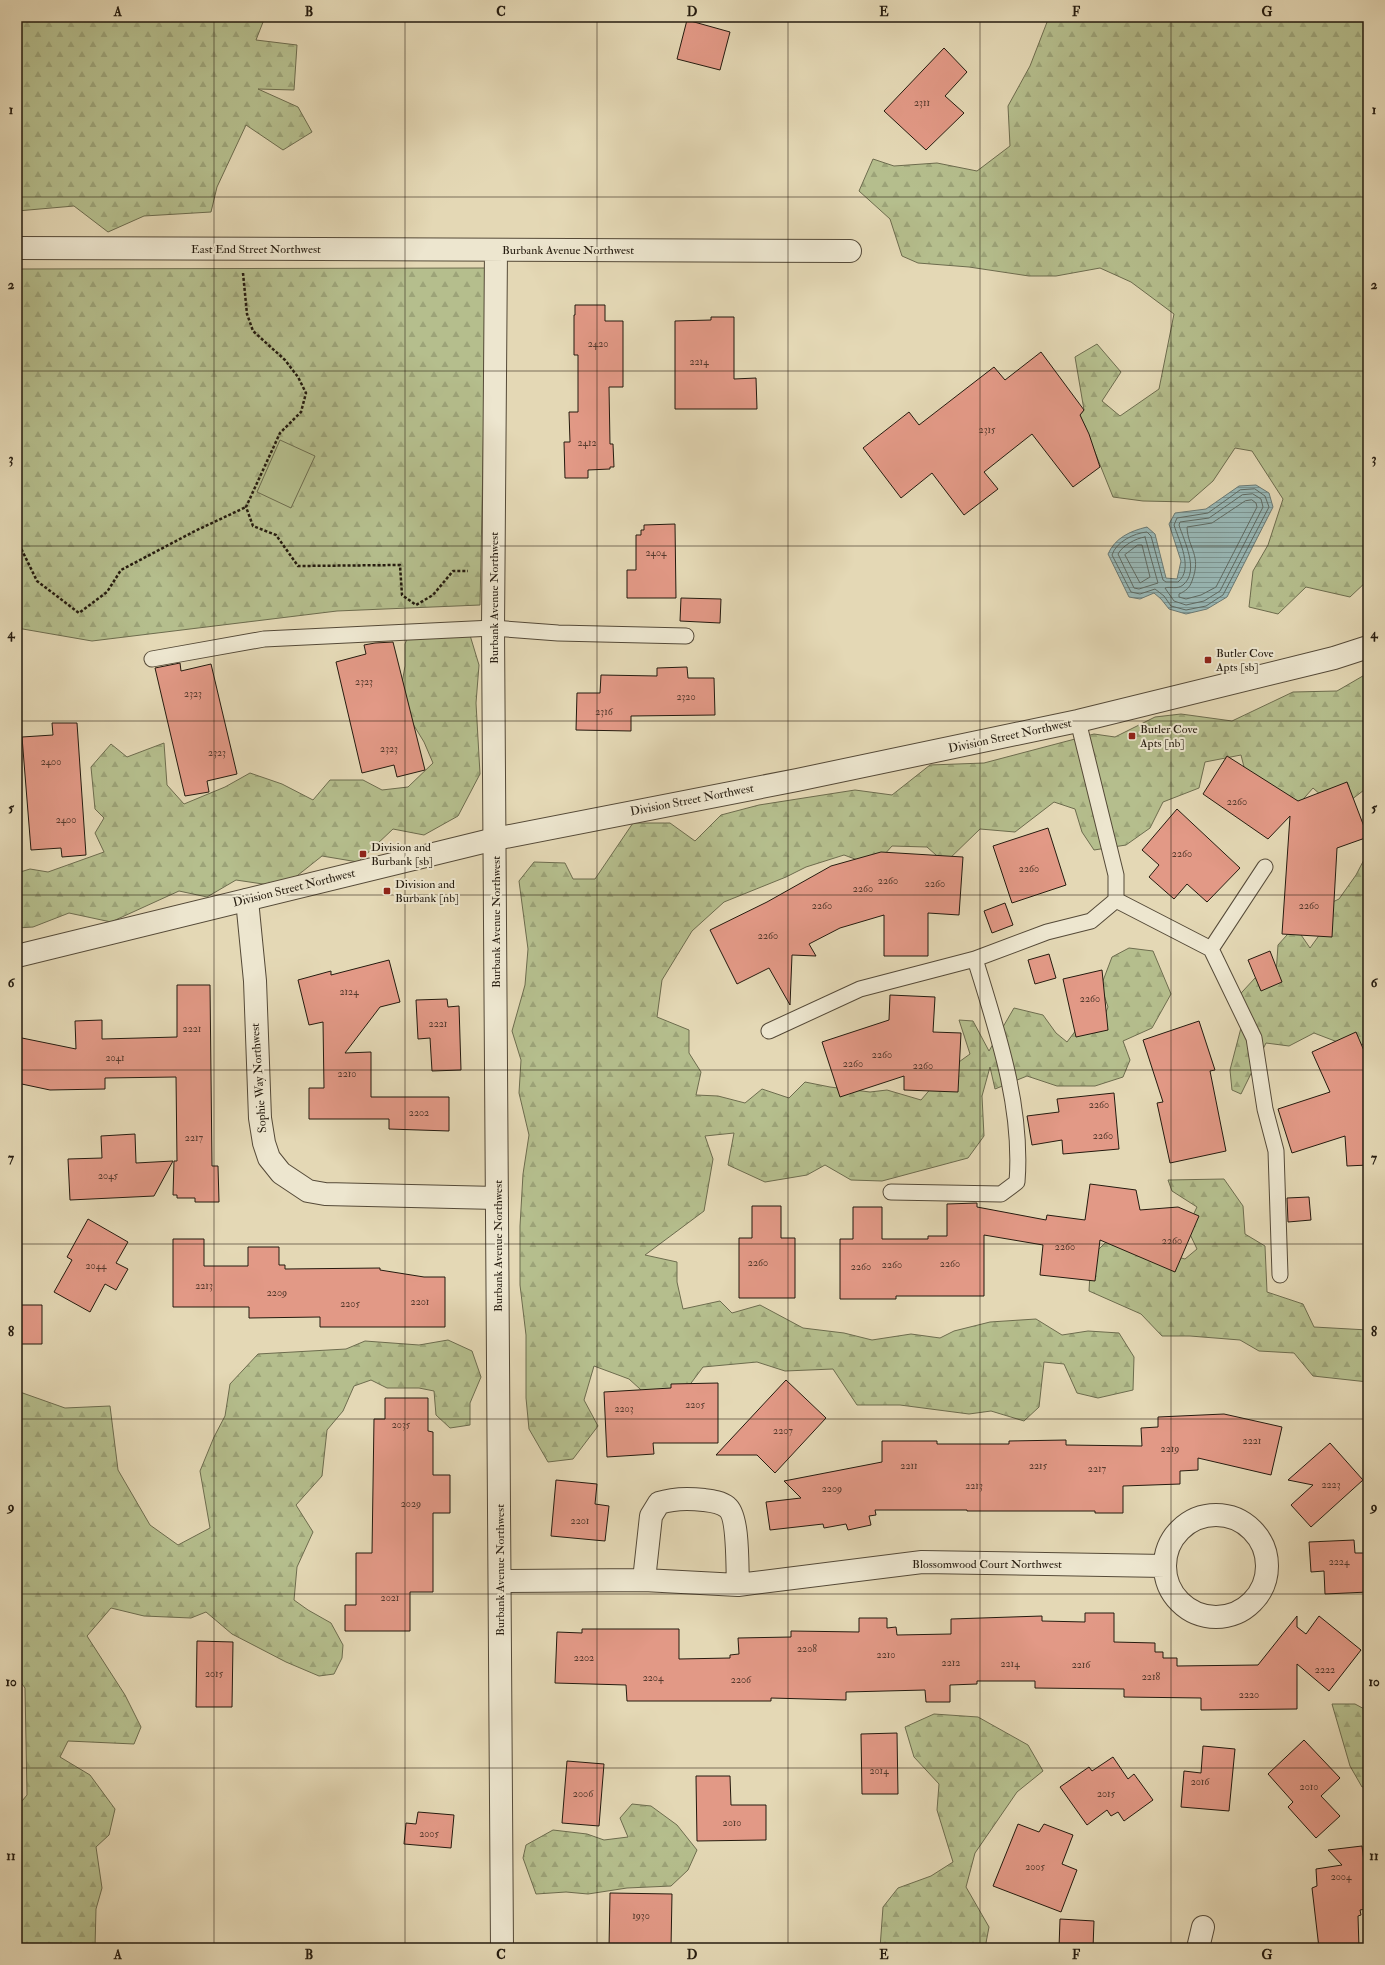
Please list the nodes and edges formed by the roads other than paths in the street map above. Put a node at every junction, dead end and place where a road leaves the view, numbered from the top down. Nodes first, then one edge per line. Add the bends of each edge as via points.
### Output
1 (17, 248) edge
2 (496, 250) junction
3 (850, 251) dead end
4 (493, 628) junction
5 (686, 636) dead end
6 (1368, 647) edge
7 (152, 659) dead end
8 (1078, 721) junction
9 (495, 839) junction
10 (1265, 867) dead end
11 (247, 900) junction
12 (1116, 900) junction
13 (1211, 949) junction
14 (17, 956) edge
15 (975, 959) junction
16 (769, 1031) dead end
17 (891, 1192) dead end
18 (497, 1198) junction
19 (1280, 1276) dead end
20 (1165, 1566) junction
21 (644, 1580) junction
22 (500, 1581) junction
23 (738, 1585) junction
24 (1203, 1927) dead end
25 (502, 1948) edge
26 (1198, 1948) edge

1 - 2 street, East End Street Northwest
2 - 3 street, Burbank Avenue Northwest
2 - 4 street, Burbank Avenue Northwest
4 - 5 lane via 558,633
4 - 7 lane via 264,639
4 - 9 street, Burbank Avenue Northwest
6 - 8 street, Division Street Northwest via 1334,658
8 - 9 street, Division Street Northwest
8 - 12 lane via 1116,876
9 - 11 street, Division Street Northwest
9 - 18 street, Burbank Avenue Northwest
10 - 13 lane
11 - 14 street, Division Street Northwest
11 - 18 street, Sophie Way Northwest via 254,974 260,1118 264,1143 270,1158 281,1173 308,1191 325,1194
12 - 13 lane
12 - 15 lane via 1091,921 1047,932
13 - 19 lane via 1254,1038 1265,1109 1276,1151
15 - 16 lane via 860,989
15 - 17 lane via 997,1031 1009,1082 1017,1135 1017,1182 1001,1194
18 - 22 street, Burbank Avenue Northwest
20 - 20 street via 1170,1587 1188,1609 1204,1616 1221,1617 1237,1613 1252,1603 1262,1589 1267,1573 1267,1556 1261,1540 1250,1527 1236,1518 1220,1514 1203,1516 1188,1523 1176,1534 1168,1549
20 - 23 street, Blossomwood Court Northwest via 922,1562
21 - 22 street, Blossomwood Court Northwest
21 - 23 street, Blossomwood Court Northwest
21 - 23 street via 651,1516 659,1503 672,1499 695,1499 715,1501 728,1508 735,1520
22 - 25 street, Burbank Avenue Northwest
24 - 26 street

